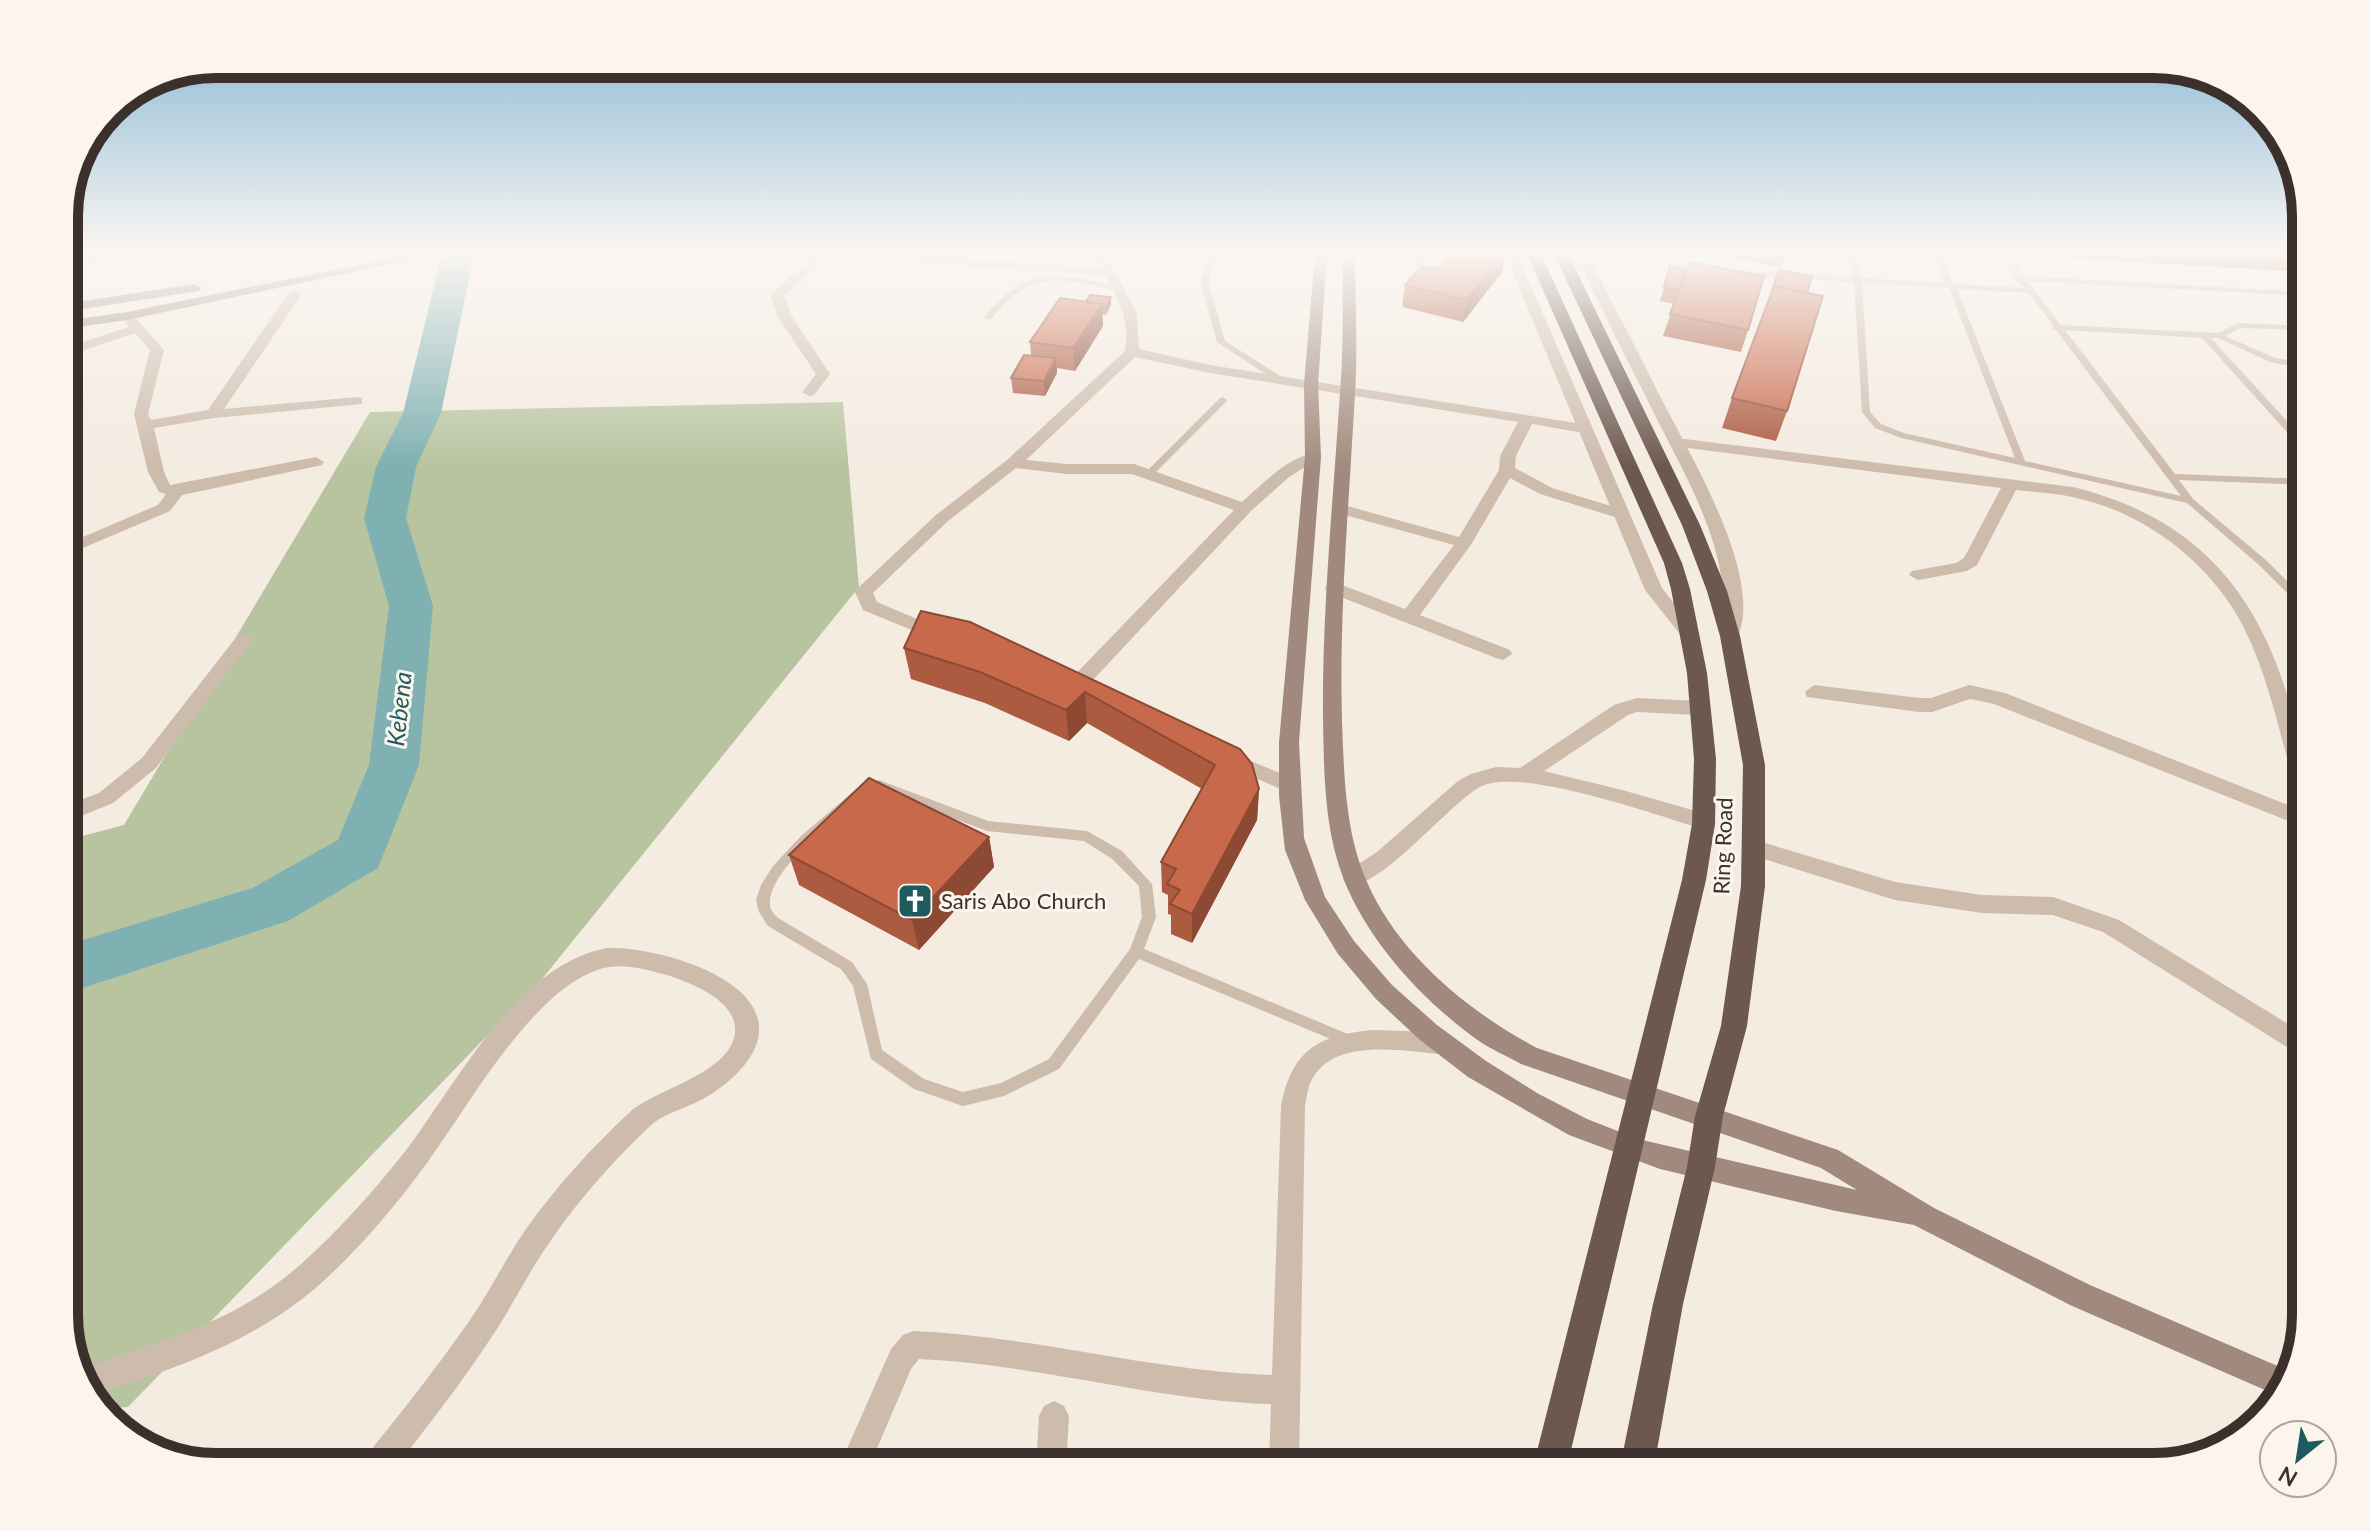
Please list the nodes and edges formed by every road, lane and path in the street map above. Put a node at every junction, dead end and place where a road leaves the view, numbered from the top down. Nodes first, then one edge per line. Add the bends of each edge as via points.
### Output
1 (136, 325) edge
2 (273, 325) edge
3 (790, 325) edge
4 (1135, 325) edge
5 (1216, 325) edge
6 (1316, 325) edge
7 (1348, 325) edge
8 (1541, 325) edge
9 (1567, 325) edge
10 (1595, 325) edge
11 (1617, 325) edge
12 (1861, 325) edge
13 (1967, 325) edge
14 (2238, 325) edge
15 (2249, 325) edge
16 (2055, 327) joint
17 (2292, 327) edge
18 (138, 328) junction
19 (2205, 336) junction
20 (2219, 336) junction
21 (78, 348) edge
22 (1132, 352) junction
23 (2292, 363) edge
24 (1279, 379) junction
25 (1311, 384) junction
26 (1348, 389) junction
27 (809, 392) dead end
28 (1223, 400) dead end
29 (357, 401) dead end
30 (214, 414) junction
31 (1527, 420) junction
32 (147, 425) junction
33 (1584, 428) junction
34 (2292, 432) edge
35 (1677, 443) junction
36 (1313, 457) junction
37 (316, 462) dead end
38 (2021, 462) junction
39 (1013, 463) junction
40 (1507, 470) junction
41 (1149, 474) junction
42 (2173, 477) junction
43 (2292, 481) edge
44 (2011, 485) junction
45 (177, 491) junction
46 (2190, 501) junction
47 (1245, 508) junction
48 (1340, 509) junction
49 (1621, 514) junction
50 (1464, 543) junction
51 (78, 545) edge
52 (1918, 575) dead end
53 (1334, 588) junction
54 (2292, 592) edge
55 (1409, 617) junction
56 (1689, 634) junction
57 (1730, 636) junction
58 (244, 639) dead end
59 (955, 642) edge
60 (1503, 654) dead end
61 (1071, 691) edge
62 (1814, 692) dead end
63 (1699, 708) junction
64 (2292, 747) edge
65 (1217, 753) edge
66 (1526, 774) junction
67 (1290, 785) junction
68 (78, 809) edge
69 (2292, 814) edge
70 (1703, 821) junction
71 (1755, 848) junction
72 (1354, 878) junction
73 (1136, 952) junction
74 (2292, 1039) edge
75 (1350, 1041) junction
76 (1440, 1043) junction
77 (1640, 1096) junction
78 (1709, 1116) junction
79 (1627, 1147) junction
80 (1701, 1167) junction
81 (1925, 1217) junction
82 (94, 1379) edge
83 (2276, 1380) edge
84 (1285, 1390) junction
85 (1054, 1416) dead end
86 (387, 1453) edge
87 (860, 1453) edge
88 (1052, 1453) edge
89 (1284, 1453) edge
90 (1553, 1453) edge
91 (1640, 1453) edge

1 - 18 street
2 - 30 street
3 - 27 street via 823,374
4 - 22 street
5 - 24 lane via 1221,342
6 - 25 main road
7 - 26 main road
8 - 33 street
9 - 56 highway, Ring Road via 1656,521 1686,608
10 - 57 highway, Ring Road via 1691,525
11 - 35 street
12 - 38 lane via 1866,412 1878,426
13 - 38 lane
14 - 20 lane
15 - 17 lane
16 - 19 lane
16 - 42 lane
18 - 21 street
18 - 32 street via 157,350 141,414
19 - 20 lane
19 - 34 lane
20 - 23 lane
22 - 24 street
22 - 39 street
24 - 25 street
25 - 26 street
25 - 36 main road
26 - 31 street
26 - 48 main road
28 - 41 lane
29 - 30 street
30 - 32 street
31 - 33 street
31 - 40 street via 1508,456
32 - 45 street via 160,483
33 - 49 street
35 - 44 street
35 - 57 street via 1726,554 1735,593
36 - 47 street via 1283,474
36 - 67 main road via 1289,742
37 - 45 street
38 - 46 lane
39 - 41 street
39 - 59 street via 942,518 864,592 869,606
40 - 49 street via 1546,491
40 - 50 street
41 - 47 street
42 - 43 lane
42 - 46 lane
44 - 52 street via 1971,561
44 - 64 street via 2073,492 2117,504 2158,523 2202,561 2252,626
45 - 51 street via 164,508
46 - 54 lane
47 - 61 street
48 - 50 street
48 - 53 main road
49 - 56 street via 1654,590
50 - 55 street
53 - 55 street
53 - 72 main road via 1334,784
55 - 60 street
56 - 63 highway, Ring Road
57 - 71 highway, Ring Road via 1754,765
58 - 68 street via 149,763 106,798
62 - 69 street via 1919,705 1969,692 1998,698
63 - 66 street via 1637,705 1621,710
63 - 70 highway, Ring Road via 1706,787
65 - 67 street
66 - 70 street
66 - 72 street via 1493,773 1477,779
67 - 76 main road via 1295,849 1334,929 1389,998
70 - 77 highway, Ring Road via 1681,936
71 - 74 street via 1895,891 1982,904 2053,906 2084,914
71 - 78 highway, Ring Road via 1734,1026
72 - 77 main road via 1393,944 1443,997 1488,1034 1530,1056
73 - 73 lane via 1054,1064 1004,1089 963,1099 919,1084 876,1054 860,984 847,966 773,922 762,901 771,879 796,850 865,788 879,785 987,826 1087,836 1117,855 1145,884 1149,917
73 - 75 lane
75 - 76 street
75 - 84 street via 1312,1059 1299,1079 1293,1106
76 - 79 main road via 1514,1095
77 - 78 main road
77 - 79 highway, Ring Road
78 - 80 highway, Ring Road
78 - 81 main road via 1829,1159
79 - 80 main road
79 - 90 highway, Ring Road
80 - 81 main road
80 - 91 highway, Ring Road
81 - 83 main road via 2080,1295
82 - 86 street via 221,1336 311,1274 417,1156 500,1040 569,973 595,960 624,957 697,976 730,995 744,1012 746,1041 695,1091 643,1116 592,1172 535,1240 494,1310
84 - 87 street via 1146,1378 994,1352 913,1345 901,1359
84 - 89 street
85 - 88 street

